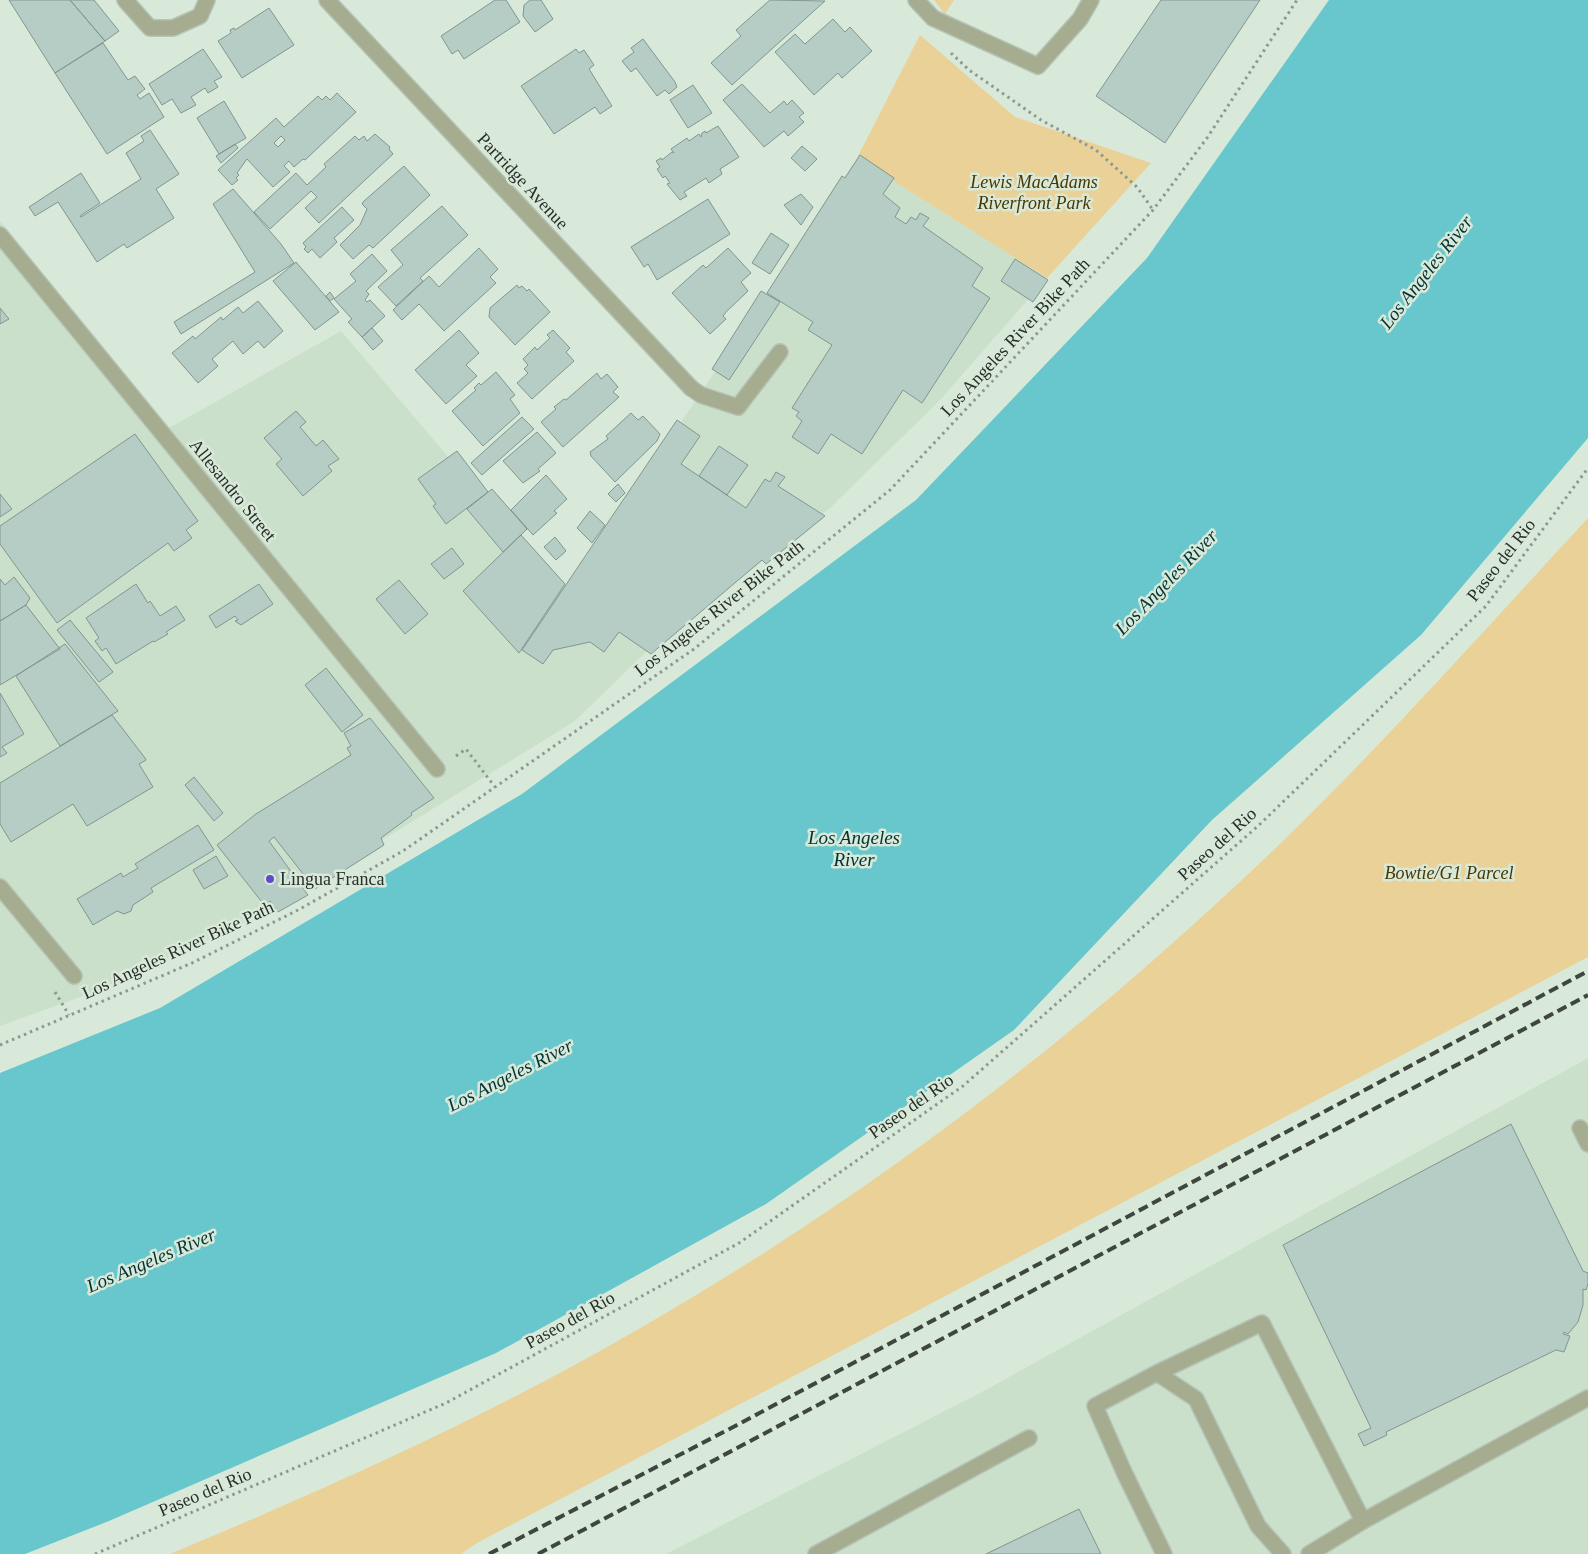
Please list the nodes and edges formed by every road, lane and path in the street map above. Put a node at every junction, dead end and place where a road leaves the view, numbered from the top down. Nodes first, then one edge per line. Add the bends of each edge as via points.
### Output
1 (125, 0) edge
2 (207, 0) edge
3 (327, 0) edge
4 (916, 0) edge
5 (1091, 0) edge
6 (1297, 0) edge
7 (949, 52) dead end
8 (1153, 210) junction
9 (0, 235) edge
10 (780, 352) dead end
11 (1588, 468) edge
12 (438, 769) joint
13 (495, 787) junction
14 (0, 887) edge
15 (74, 976) dead end
16 (0, 1045) edge
17 (1580, 1128) dead end
18 (1588, 1144) edge
19 (1157, 1373) junction
20 (1588, 1398) edge
21 (1029, 1438) dead end
22 (1363, 1521) junction
23 (95, 1554) edge
24 (816, 1554) edge
25 (1164, 1554) edge
26 (1283, 1554) edge
27 (1308, 1554) edge

1 - 2 street via 150,28 173,28 200,16
3 - 10 street, Partridge Avenue via 691,388 701,395 738,407
4 - 5 street via 933,18 1038,66 1080,19
6 - 8 path, Los Angeles River Bike Path via 1207,138
7 - 8 path via 969,70 1041,120 1096,150 1137,187
8 - 13 path, Los Angeles River Bike Path via 890,490 694,649
9 - 12 street, Allesandro Street
11 - 23 path, Paseo del Rio via 1486,606 1258,826 963,1086 739,1243 454,1398
12 - 13 path via 466,749
13 - 16 path, Los Angeles River Bike Path via 403,851 298,910 192,963
14 - 15 street
17 - 18 street
19 - 22 street via 1262,1323
19 - 25 street via 1095,1406
19 - 26 street via 1196,1399 1258,1526
20 - 22 street
21 - 24 street
22 - 27 street

